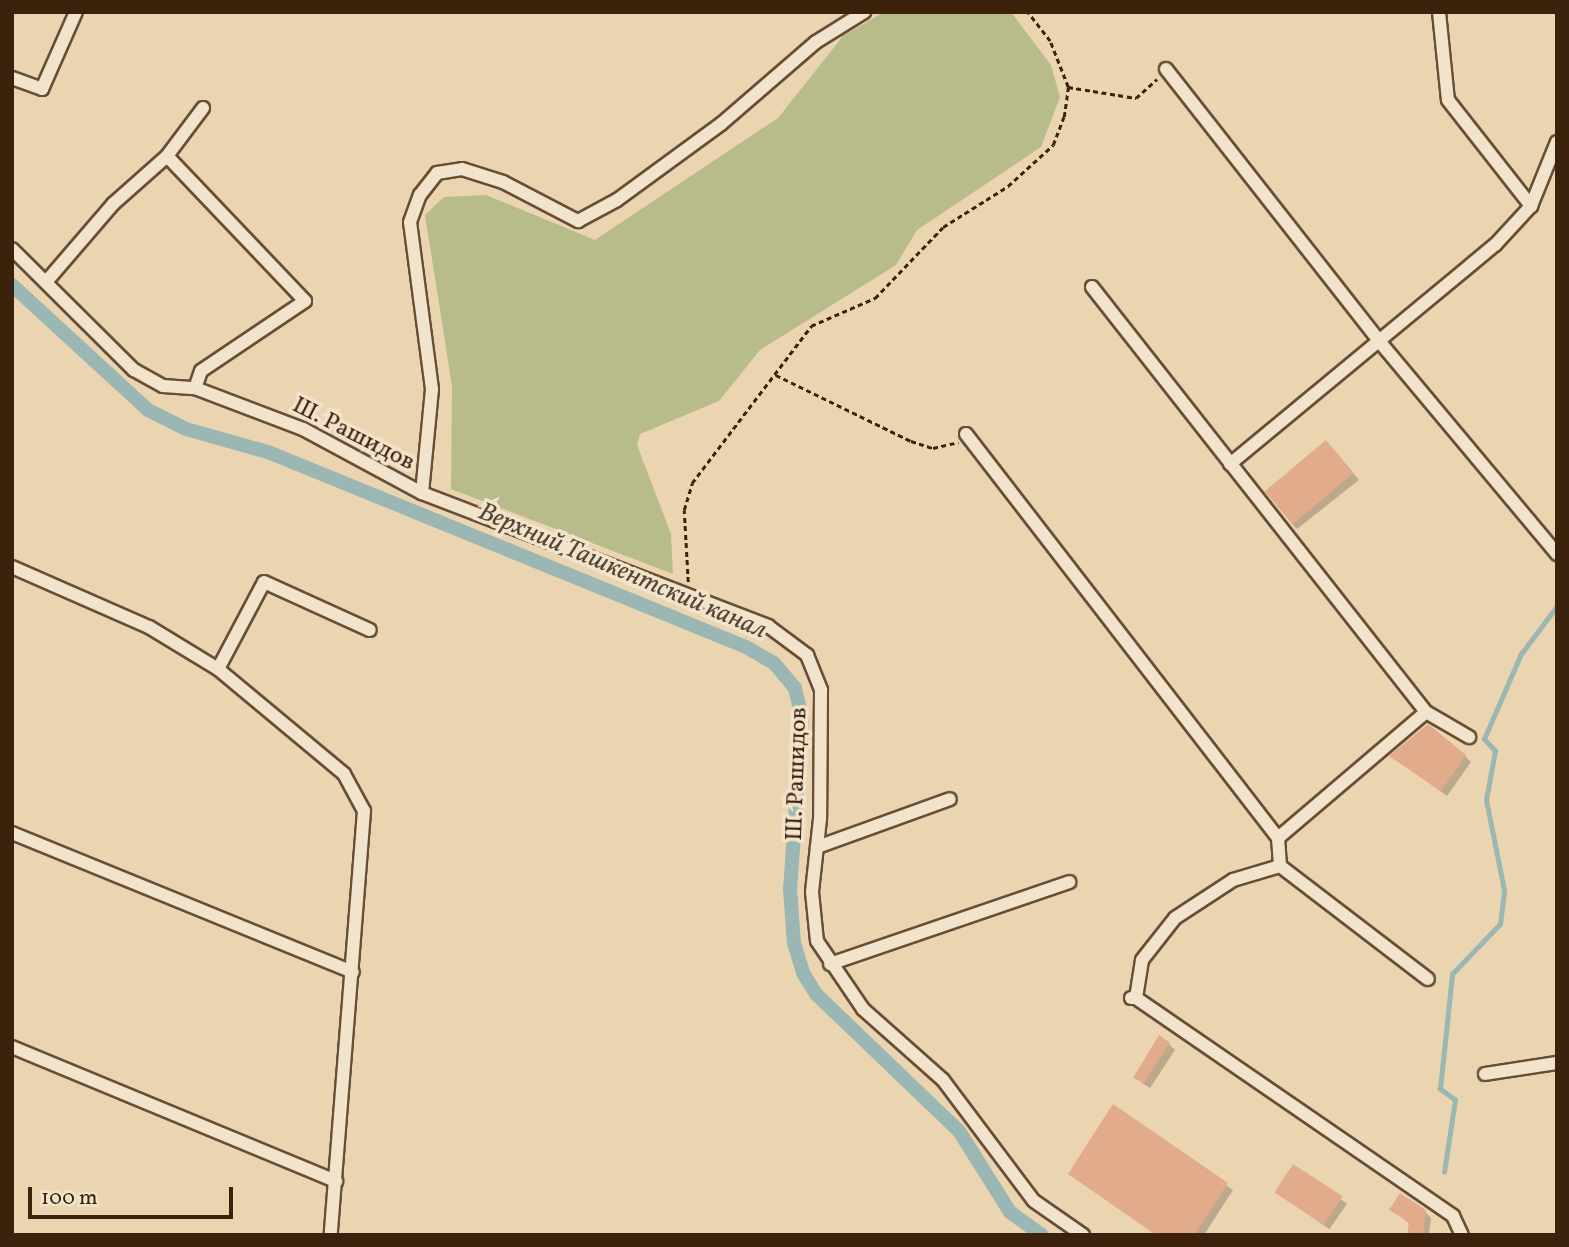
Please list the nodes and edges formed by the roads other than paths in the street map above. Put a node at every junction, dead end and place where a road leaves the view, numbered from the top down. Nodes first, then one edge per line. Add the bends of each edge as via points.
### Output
1 (76, 12) edge
2 (864, 12) edge
3 (1439, 12) edge
4 (1166, 69) road end
5 (12, 78) edge
6 (203, 108) dead end
7 (1557, 142) edge
8 (167, 156) junction
9 (1531, 206) junction
10 (12, 250) edge
11 (46, 282) junction
12 (1092, 287) dead end
13 (1378, 341) junction
14 (195, 388) junction
15 (966, 434) road end
16 (1230, 464) junction
17 (422, 493) junction
18 (1557, 554) edge
19 (12, 567) edge
20 (370, 630) dead end
21 (218, 669) junction
22 (1426, 712) junction
23 (1469, 737) dead end
24 (950, 799) dead end
25 (12, 833) edge
26 (1278, 838) junction
27 (817, 847) junction
28 (1280, 866) junction
29 (1069, 882) dead end
30 (830, 964) junction
31 (353, 972) junction
32 (1428, 979) dead end
33 (12, 1047) edge
34 (1557, 1063) edge
35 (1485, 1074) dead end
36 (336, 1181) junction
37 (331, 1235) edge
38 (1083, 1235) edge
39 (1462, 1235) edge

1 - 5 street via 42,89
2 - 17 street via 816,42 721,124 618,200 578,220 493,179 461,169 437,173 420,195 410,222 432,388
3 - 9 street via 1448,100
4 - 13 street
6 - 8 street
7 - 9 street
8 - 11 street via 113,204
8 - 14 street via 304,300 201,371
9 - 13 street via 1495,245
10 - 11 street, Ш. Рашидов
11 - 14 street, Ш. Рашидов via 134,370 163,386
12 - 16 street
13 - 16 street
13 - 18 street
14 - 17 street, Ш. Рашидов via 303,429
15 - 26 street
16 - 22 street
17 - 27 street, Ш. Рашидов via 768,626 807,655 821,690
19 - 21 street via 149,627
20 - 21 street via 264,582
21 - 31 street via 344,774 364,811
22 - 23 street
22 - 26 street
24 - 27 street
25 - 31 street
26 - 28 street
27 - 30 street, Ш. Рашидов via 812,918 817,942
28 - 32 street
28 - 39 street via 1233,880 1175,918 1142,960 1133,998 1453,1216
29 - 30 street
30 - 38 street, Ш. Рашидов via 863,1009 964,1103 1034,1201
31 - 36 street
33 - 36 street
34 - 35 street
36 - 37 street

